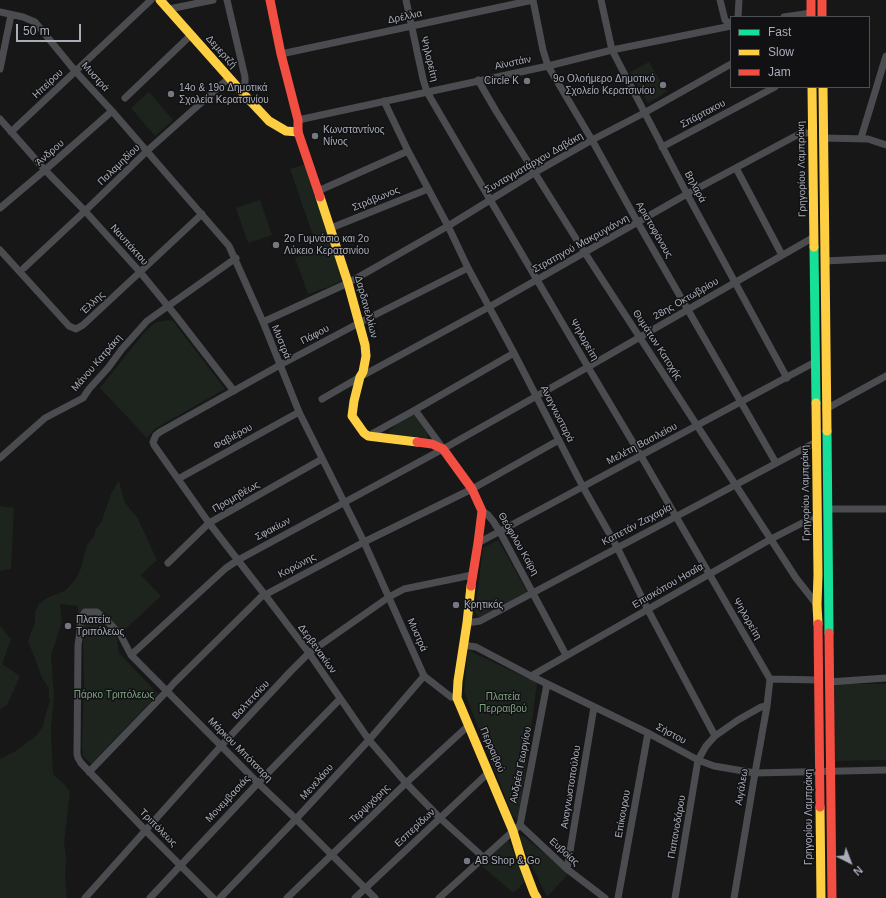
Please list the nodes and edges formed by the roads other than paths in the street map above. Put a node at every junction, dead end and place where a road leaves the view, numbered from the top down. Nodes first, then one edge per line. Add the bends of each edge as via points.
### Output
1 (151, 0) edge
2 (160, 0) edge
3 (213, 0) edge
4 (227, 0) edge
5 (270, 0) edge
6 (406, 0) edge
7 (533, 0) edge
8 (601, 0) edge
9 (720, 0) edge
10 (739, 0) edge
11 (811, 0) edge
12 (822, 0) edge
13 (169, 9) junction
14 (0, 12) edge
15 (11, 15) junction
16 (811, 15) edge
17 (738, 16) edge
18 (798, 16) edge
19 (822, 16) edge
20 (730, 24) edge
21 (411, 25) junction
22 (730, 25) edge
23 (191, 35) junction
24 (612, 50) junction
25 (281, 54) junction
26 (886, 57) edge
27 (730, 65) edge
28 (548, 66) junction
29 (0, 68) edge
30 (76, 72) junction
31 (229, 78) junction
32 (478, 80) junction
33 (773, 88) edge
34 (812, 88) edge
35 (823, 88) edge
36 (240, 90) junction
37 (428, 92) junction
38 (125, 98) dead end
39 (384, 101) junction
40 (112, 111) junction
41 (644, 113) junction
42 (0, 119) edge
43 (298, 120) junction
44 (11, 132) junction
45 (298, 132) junction
46 (813, 133) junction
47 (823, 138) junction
48 (861, 138) junction
49 (592, 140) junction
50 (886, 145) edge
51 (662, 147) junction
52 (147, 151) junction
53 (408, 151) junction
54 (736, 168) junction
55 (45, 170) junction
56 (534, 173) junction
57 (428, 189) junction
58 (318, 191) junction
59 (687, 194) junction
60 (490, 199) junction
61 (0, 208) edge
62 (86, 211) junction
63 (202, 214) junction
64 (638, 223) junction
65 (448, 226) junction
66 (331, 228) junction
67 (814, 237) junction
68 (0, 250) edge
69 (585, 253) junction
70 (782, 255) junction
71 (236, 258) junction
72 (886, 258) edge
73 (825, 261) junction
74 (24, 268) dead end
75 (468, 268) junction
76 (140, 272) junction
77 (537, 279) junction
78 (735, 282) junction
79 (348, 283) junction
80 (168, 306) junction
81 (489, 307) junction
82 (688, 309) junction
83 (263, 322) junction
84 (359, 323) junction
85 (640, 337) junction
86 (514, 353) junction
87 (815, 362) junction
88 (280, 365) junction
89 (588, 367) junction
90 (886, 376) edge
91 (360, 377) junction
92 (787, 378) junction
93 (234, 391) junction
94 (536, 396) junction
95 (322, 399) dead end
96 (741, 402) junction
97 (415, 410) junction
98 (826, 410) junction
99 (299, 412) junction
100 (697, 426) junction
101 (368, 436) junction
102 (155, 438) joint
103 (559, 440) junction
104 (816, 442) junction
105 (443, 449) junction
106 (641, 456) junction
107 (0, 458) edge
108 (322, 459) junction
109 (776, 463) junction
110 (178, 479) junction
111 (735, 485) junction
112 (583, 487) junction
113 (472, 489) junction
114 (345, 502) junction
115 (827, 509) junction
116 (886, 509) edge
117 (482, 511) junction
118 (676, 516) junction
119 (817, 520) junction
120 (209, 523) junction
121 (500, 532) junction
122 (771, 539) junction
123 (364, 542) junction
124 (478, 543) junction
125 (617, 547) junction
126 (238, 560) junction
127 (168, 563) dead end
128 (709, 574) junction
129 (472, 575) junction
130 (533, 592) junction
131 (265, 594) junction
132 (389, 597) junction
133 (817, 605) junction
134 (648, 610) junction
135 (97, 612) joint
136 (828, 614) junction
137 (467, 623) junction
138 (463, 645) junction
139 (309, 653) junction
140 (131, 655) junction
141 (566, 655) junction
142 (424, 676) junction
143 (531, 676) junction
144 (886, 678) edge
145 (770, 679) junction
146 (819, 680) junction
147 (829, 682) junction
148 (547, 684) junction
149 (167, 691) junction
150 (458, 698) junction
151 (340, 699) junction
152 (767, 706) junction
153 (594, 707) junction
154 (469, 725) junction
155 (648, 733) junction
156 (715, 736) junction
157 (369, 740) junction
158 (221, 746) junction
159 (698, 760) junction
160 (886, 770) edge
161 (820, 771) junction
162 (830, 771) junction
163 (89, 772) junction
164 (489, 772) junction
165 (755, 772) junction
166 (258, 783) junction
167 (406, 783) junction
168 (440, 818) junction
169 (296, 819) junction
170 (516, 828) junction
171 (146, 831) junction
172 (332, 855) junction
173 (483, 857) junction
174 (180, 865) junction
175 (567, 869) junction
176 (366, 888) junction
177 (534, 896) edge
178 (85, 898) edge
179 (150, 898) edge
180 (212, 898) edge
181 (220, 898) edge
182 (286, 898) edge
183 (355, 898) edge
184 (375, 898) edge
185 (439, 898) edge
186 (604, 898) edge
187 (618, 898) edge
188 (675, 898) edge
189 (734, 898) edge
190 (821, 898) edge
191 (832, 898) edge

1 - 30 street, Ηπείρου
2 - 13 main road, Δεμερτζή
3 - 13 street
4 - 36 street via 245,76 245,84
5 - 25 main road
6 - 21 street, Ψηλορείτη
7 - 21 street, Δρέλλια
7 - 28 street, Αριστοφάνους
8 - 24 street, Βηλαρά
9 - 20 street via 725,20
10 - 17 street
11 - 16 main road
12 - 19 main road
13 - 23 main road, Δεμερτζή
14 - 15 street
15 - 29 street
15 - 30 street, Μυστρά via 35,22
16 - 18 street
21 - 25 street, Δρέλλια
21 - 37 street, Ψηλορείτη
22 - 24 street, Αϊνστάιν
23 - 31 main road, Δεμερτζή
23 - 38 street
24 - 28 street, Αϊνστάιν
24 - 41 street, Βηλαρά
25 - 43 main road
26 - 48 street
27 - 41 street, Συνταγματάρχου Δαβάκη
28 - 32 street, Αϊνστάιν
28 - 49 street, Αριστοφάνους
30 - 40 street, Μυστρά
30 - 44 street, Ηπείρου
31 - 36 main road, Δεμερτζή
31 - 52 street, Παλαμηδίου
32 - 37 street, Αϊνστάιν
32 - 56 street, Θυμάτων Κατοχής
33 - 51 street, Σπάρτακου
34 - 46 main road, Γρηγορίου Λαμπράκη
35 - 47 main road, Γρηγορίου Λαμπράκη
36 - 45 main road, Δεμερτζή via 269,121 286,131
37 - 39 street, Αϊνστάιν
37 - 60 street, Ψηλορείτη
39 - 43 street, Αϊνστάιν
39 - 53 street, Αναγνωσταρά
40 - 52 street, Μυστρά
40 - 55 street, Άνδρου
41 - 49 street, Συνταγματάρχου Δαβάκη
41 - 51 street, Βηλαρά
42 - 44 street, Ναυπάκτου
43 - 45 main road
44 - 55 street, Ναυπάκτου
45 - 58 main road, Δαρδανελλίων
46 - 54 street, Στρατηγού Μακρυγιάννη via 800,133
46 - 67 main road, Γρηγορίου Λαμπράκη
47 - 48 street
47 - 73 main road, Γρηγορίου Λαμπράκη
48 - 50 street
49 - 56 street, Συνταγματάρχου Δαβάκη
49 - 64 street, Αριστοφάνους
51 - 59 street, Βηλαρά
52 - 62 street, Παλαμηδίου
52 - 63 street, Μυστρά
53 - 57 street, Αναγνωσταρά
53 - 58 street
54 - 59 street, Στρατηγού Μακρυγιάννη
54 - 70 street
55 - 61 street, Άνδρου
55 - 62 street, Ναυπάκτου
56 - 60 street, Συνταγματάρχου Δαβάκη
56 - 69 street, Θυμάτων Κατοχής
57 - 65 street, Αναγνωσταρά
57 - 66 street, Στράβωνος
58 - 66 main road, Δαρδανελλίων
59 - 64 street, Στρατηγού Μακρυγιάννη
59 - 78 street, Βηλαρά
60 - 65 street, Συνταγματάρχου Δαβάκη
60 - 77 street, Ψηλορείτη
62 - 74 street, Παλαμηδίου
62 - 76 street, Ναυπάκτου
63 - 71 street, Μυστρά
63 - 76 street, Έλλης
64 - 69 street, Στρατηγού Μακρυγιάννη
64 - 82 street, Αριστοφάνους
65 - 75 street, Αναγνωσταρά
65 - 79 street, Συνταγματάρχου Δαβάκη
66 - 79 main road, Δαρδανελλίων
67 - 70 street, 28ης Οκτωβρίου
67 - 87 main road, Γρηγορίου Λαμπράκη
68 - 76 street, Έλλης via 69,326 76,329
69 - 77 street, Στρατηγού Μακρυγιάννη
69 - 85 street, Θυμάτων Κατοχής
70 - 78 street, 28ης Οκτωβρίου
71 - 80 street, Μάνου Κατράκη
71 - 83 street, Μυστρά
72 - 73 street
73 - 98 main road, Γρηγορίου Λαμπράκη
75 - 81 street, Αναγνωσταρά
75 - 84 street, Πάφου
76 - 80 street, Ναυπάκτου
77 - 81 street, Στρατηγού Μακρυγιάννη
77 - 89 street, Ψηλορείτη
78 - 82 street, 28ης Οκτωβρίου
78 - 92 street, Βηλαρά
79 - 83 street, Συνταγματάρχου Δαβάκη
79 - 84 main road, Δαρδανελλίων
80 - 93 street, Ναυπάκτου
80 - 107 street, Μάνου Κατράκη via 147,321 83,398 45,418
81 - 86 street, Αναγνωσταρά
81 - 91 street, Στρατηγού Μακρυγιάννη
82 - 85 street, 28ης Οκτωβρίου
82 - 96 street, Αριστοφάνους
83 - 88 street, Μυστρά
84 - 88 street, Πάφου
84 - 91 main road, Δαρδανελλίων via 366,356
85 - 89 street, 28ης Οκτωβρίου
85 - 100 street, Θυμάτων Κατοχής
86 - 94 street, Αναγνωσταρά
86 - 97 street
87 - 92 street, Μελέτη Βασιλείου
87 - 104 main road, Γρηγορίου Λαμπράκη
88 - 93 street, Πάφου
88 - 99 street, Μυστρά
89 - 94 street, 28ης Οκτωβρίου
89 - 106 street, Ψηλορείτη
90 - 98 street
91 - 95 street
91 - 101 main road, Δαρδανελλίων via 352,416
92 - 96 street, Μελέτη Βασιλείου
93 - 102 street, Πάφου via 160,432
94 - 103 street, Αναγνωσταρά
94 - 105 street, 28ης Οκτωβρίου
96 - 100 street, Μελέτη Βασιλείου
96 - 109 street, Αριστοφάνους
97 - 101 street
97 - 105 street, Θεόφιλου Καϊρη
98 - 115 main road, Γρηγορίου Λαμπράκη
99 - 108 street, Μυστρά
99 - 110 street, Φαβιέρου
100 - 106 street, Μελέτη Βασιλείου
100 - 111 street, Θυμάτων Κατοχής
101 - 105 main road via 432,444
102 - 110 street, Δερβενακίων via 154,445
103 - 112 street, Αναγνωσταρά
103 - 113 street, Κορώνης
104 - 109 street, Καπετάν Ζαχαρία
104 - 119 main road, Γρηγορίου Λαμπράκη
105 - 113 main road, Θεόφιλου Καϊρη
105 - 114 street, Σφακίων
106 - 112 street, Μελέτη Βασιλείου
106 - 118 street, Ψηλορείτη
108 - 114 street, Μυστρά
108 - 120 street, Προμηθέως
109 - 111 street, Καπετάν Ζαχαρία
110 - 120 street, Δερβενακίων
111 - 118 street, Καπετάν Ζαχαρία
111 - 122 street, Θυμάτων Κατοχής
112 - 121 street, Μελέτη Βασιλείου
112 - 125 street, Αναγνωσταρά
113 - 117 main road, Θεόφιλου Καϊρη
113 - 123 street, Κορώνης
114 - 123 street, Μυστρά
114 - 126 street, Σφακίων
115 - 116 street
115 - 136 main road, Γρηγορίου Λαμπράκη
117 - 121 street, Θεόφιλου Καϊρη via 488,514
117 - 124 main road, Περραιβού
118 - 125 street, Καπετάν Ζαχαρία
118 - 128 street, Ψηλορείτη
119 - 122 street, Επισκόπου Ησαΐα via 808,520
119 - 133 main road, Γρηγορίου Λαμπράκη
120 - 126 street, Δερβενακίων
120 - 127 street, Προμηθέως
121 - 124 street, Μελέτη Βασιλείου
121 - 130 street, Θεόφιλου Καϊρη
122 - 128 street, Επισκόπου Ησαΐα
122 - 133 street, Θυμάτων Κατοχής
123 - 131 street, Κορώνης
123 - 132 street, Μυστρά
124 - 129 main road, Περραιβού
125 - 130 street, Καπετάν Ζαχαρία
125 - 134 street, Αναγνωσταρά
126 - 131 street, Δερβενακίων
126 - 140 street, Σφακίων
128 - 134 street, Επισκόπου Ησαΐα
128 - 145 street, Ψηλορείτη
129 - 132 street, Βαλτετσίου via 404,589
129 - 137 main road, Περραιβού
130 - 137 street, Καπετάν Ζαχαρία via 480,621
130 - 141 street, Θεόφιλου Καϊρη
131 - 139 street, Δερβενακίων
131 - 149 street, Κορώνης
132 - 139 street, Βαλτετσίου
132 - 142 street, Μυστρά
133 - 136 street, Θυμάτων Κατοχής
133 - 146 main road, Γρηγορίου Λαμπράκη
134 - 141 street, Επισκόπου Ησαΐα
134 - 156 street, Αναγνωσταρά
135 - 140 street, Μάρκου Μπότσαρη via 120,634
135 - 163 street, Τριπόλεως via 85,612 80,619 78,645 77,754
136 - 147 main road, Γρηγορίου Λαμπράκη
137 - 138 main road, Περραιβού
138 - 143 street, Σήστου via 476,647
138 - 150 main road, Περραιβού
139 - 151 street, Δερβενακίων
139 - 158 street, Βαλτετσίου
140 - 149 street, Μάρκου Μπότσαρη
141 - 143 street, Επισκόπου Ησαΐα
142 - 150 street, Μυστρά via 451,697
142 - 157 street, Μενελάου
143 - 148 street, Σήστου
144 - 147 street
145 - 146 street
145 - 152 street, Αιγάλεω
146 - 161 main road, Γρηγορίου Λαμπράκη
147 - 162 main road, Γρηγορίου Λαμπράκη
148 - 153 street, Σήστου
148 - 170 street, Ανδρέα Γεωργίου
149 - 158 street, Μάρκου Μπότσαρη
149 - 163 street, Κορώνης
150 - 154 main road, Περραιβού
151 - 157 street, Δερβενακίων
151 - 166 street, Μονεμβασιάς
152 - 156 street via 738,720
152 - 165 street, Αιγάλεω
153 - 155 street, Σήστου
153 - 175 street, Αναγνωστοπούλου
154 - 164 main road, Περραιβού
154 - 167 street, Τερψιχόρης
155 - 159 street, Σήστου
155 - 187 street, Επίκουρου
156 - 159 street
157 - 167 street, Δερβενακίων
157 - 169 street, Μενελάου
158 - 166 street, Μάρκου Μπότσαρη
158 - 171 street, Βαλτετσίου
159 - 165 street, Σήστου via 714,766
159 - 188 street, Παπανοδάρου
160 - 162 street, Σήστου
161 - 162 street, Σήστου
161 - 165 street, Σήστου
161 - 190 main road, Γρηγορίου Λαμπράκη
162 - 191 main road, Γρηγορίου Λαμπράκη
163 - 171 street, Τριπόλεως
164 - 168 street, Εσπερίδων
164 - 170 main road, Περραιβού
165 - 189 street, Αιγάλεω
166 - 169 street, Μάρκου Μπότσαρη
166 - 174 street, Μονεμβασιάς
167 - 168 street, Δερβενακίων
167 - 172 street, Τερψιχόρης
168 - 173 street, Δερβενακίων
168 - 176 street, Εσπερίδων
169 - 172 street, Μάρκου Μπότσαρη
169 - 181 street, Μενελάου
170 - 173 street
170 - 175 street, Ευβοίας
170 - 177 main road, Περραιβού via 523,864
171 - 174 street, Τριπόλεως
171 - 178 street, Βαλτετσίου
172 - 176 street, Μάρκου Μπότσαρη
172 - 182 street, Τερψιχόρης
173 - 185 street
174 - 179 street, Μονεμβασιάς
174 - 180 street, Τριπόλεως
175 - 186 street, Ευβοίας
176 - 183 street, Εσπερίδων
176 - 184 street, Μάρκου Μπότσαρη

